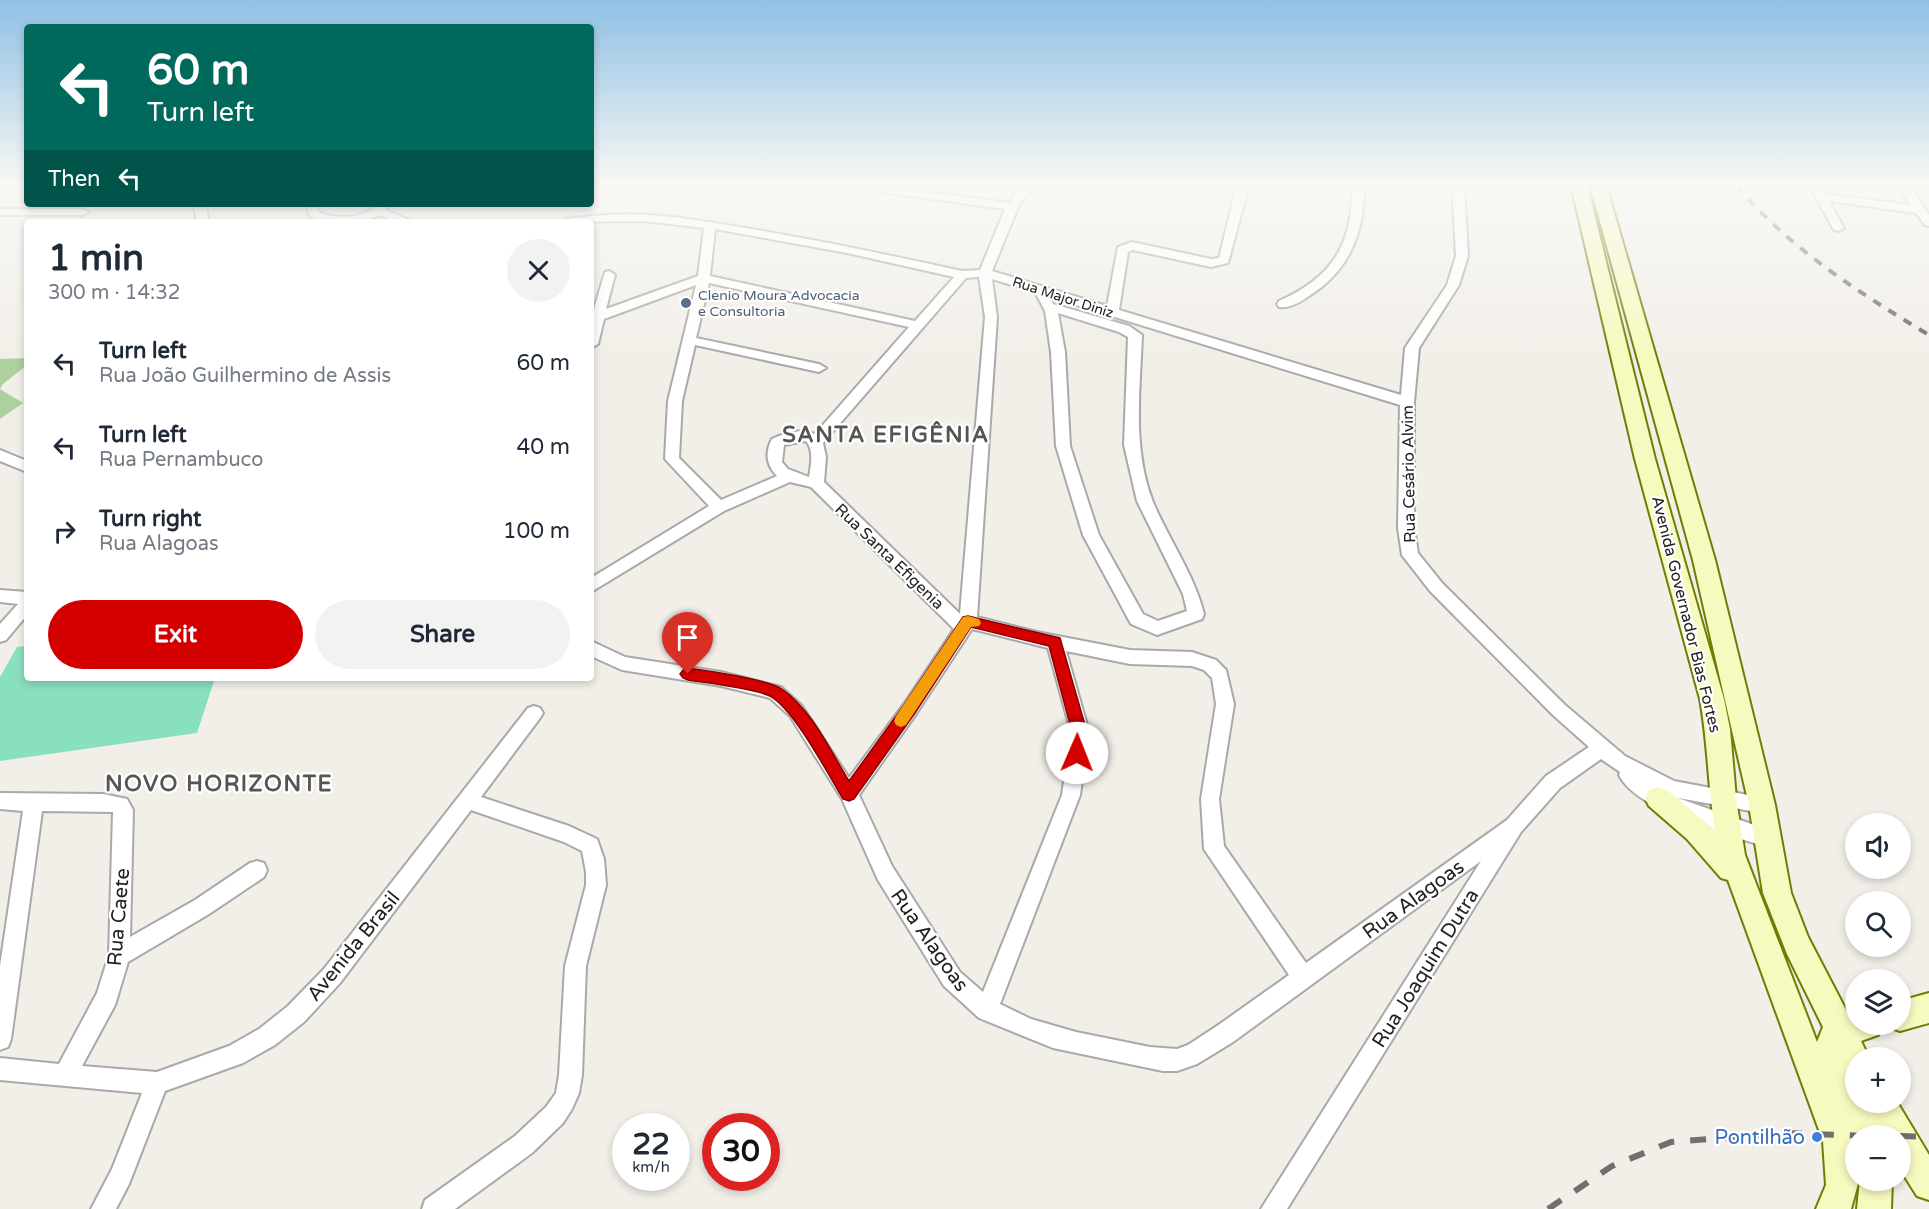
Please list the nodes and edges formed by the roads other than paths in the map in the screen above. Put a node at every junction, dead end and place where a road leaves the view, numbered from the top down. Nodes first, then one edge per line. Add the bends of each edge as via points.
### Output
1 (708, 241) edge
2 (803, 241) edge
3 (998, 241) edge
4 (1229, 241) edge
5 (1351, 241) edge
6 (1461, 241) edge
7 (1592, 241) edge
8 (1614, 241) edge
9 (1617, 253) junction
10 (1596, 258) junction
11 (1622, 272) junction
12 (985, 273) junction
13 (609, 275) dead end
14 (962, 275) junction
15 (704, 278) junction
16 (1039, 288) junction
17 (1283, 303) dead end
18 (1048, 306) junction
19 (1112, 313) junction
20 (599, 316) junction
21 (916, 325) junction
22 (594, 333) edge
23 (689, 340) junction
24 (819, 368) dead end
25 (1407, 402) junction
26 (816, 442) junction
27 (0, 455) edge
28 (24, 466) edge
29 (787, 477) junction
30 (816, 483) junction
31 (719, 507) junction
32 (594, 584) edge
33 (0, 596) edge
34 (24, 598) edge
35 (24, 607) edge
36 (966, 625) junction
37 (0, 635) edge
38 (1055, 642) junction
39 (594, 649) edge
40 (534, 713) dead end
41 (1601, 748) junction
42 (1618, 762) junction
43 (849, 794) junction
44 (1658, 798) junction
45 (0, 801) edge
46 (468, 801) junction
47 (34, 803) junction
48 (1762, 805) junction
49 (1724, 811) junction
50 (1514, 826) junction
51 (1767, 838) junction
52 (257, 870) dead end
53 (1741, 882) junction
54 (119, 955) junction
55 (1303, 978) junction
56 (1929, 1008) edge
57 (987, 1010) junction
58 (1911, 1013) edge
59 (1845, 1016) edge
60 (1845, 1033) edge
61 (0, 1039) edge
62 (0, 1069) edge
63 (65, 1076) junction
64 (157, 1083) junction
65 (1863, 1125) edge
66 (1911, 1155) edge
67 (1929, 1184) edge
68 (1875, 1191) edge
69 (104, 1209) edge
70 (434, 1209) edge
71 (1273, 1209) edge
72 (1833, 1209) edge
73 (1874, 1209) edge

1 - 15 street
2 - 14 street, Rua Major Diniz
3 - 12 street
4 - 19 street via 1224,260 1210,263 1132,246 1122,250
5 - 17 street via 1325,281 1303,296
6 - 25 street, Rua Cesário Alvim via 1462,256 1453,285 1412,348
7 - 10 main road, Avenida Governador Bias Fortes
8 - 9 main road, Avenida Governador Bias Fortes
9 - 10 main road
9 - 11 main road, Avenida Governador Bias Fortes
10 - 11 main road
10 - 49 main road, Avenida Governador Bias Fortes via 1645,459 1712,699
11 - 48 main road, Avenida Governador Bias Fortes via 1704,560
12 - 14 street, Rua Major Diniz
12 - 16 street, Rua Major Diniz
12 - 36 street via 991,317
13 - 20 street
14 - 21 street
15 - 20 street
15 - 21 street
15 - 23 street
16 - 18 street
16 - 19 street, Rua Major Diniz
18 - 18 street via 1058,352 1063,446 1091,535 1137,619 1157,628 1196,614 1191,594 1145,501 1131,445 1135,335 1124,328
19 - 25 street, Rua Major Diniz
20 - 22 street
21 - 26 street
23 - 24 street
23 - 31 street via 675,401 672,459
25 - 41 street, Rua Cesário Alvim via 1406,528 1410,555 1461,612
26 - 29 street via 809,436 777,442 774,454 778,468
26 - 30 street
27 - 28 street
29 - 30 street
29 - 31 street
30 - 36 street, Rua Santa Efigenia
31 - 32 street
33 - 34 street
35 - 37 street
36 - 38 street
36 - 43 street
38 - 55 street via 1130,657 1192,659 1210,665 1220,675 1225,704 1210,799 1214,849
38 - 57 street via 1080,732 1071,795
39 - 43 street, Rua Alagoas via 622,663 775,692 796,711
40 - 46 street, Avenida Brasil
41 - 42 street, Rua Cesário Alvim
41 - 50 street, Rua Joaquim Dutra via 1553,782
42 - 44 street via 1637,785
42 - 49 street
43 - 57 street, Rua Alagoas via 885,873 946,969 965,994
44 - 49 street
44 - 53 main road via 1692,824
45 - 47 street
46 - 64 street, Avenida Brasil via 332,976 296,1014 267,1037 235,1054
46 - 70 street via 590,845 598,880 579,947 571,1015 569,1090 564,1102 527,1141
47 - 54 street, Rua Caete via 113,803 123,810
47 - 61 street
48 - 49 street
48 - 51 main road, Avenida Governador Bias Fortes
49 - 51 street
49 - 53 main road, Avenida Governador Bias Fortes via 1731,855
50 - 55 street, Rua Alagoas
50 - 71 street, Rua Joaquim Dutra
51 - 59 main road, Avenida Governador Bias Fortes via 1777,893 1797,944
52 - 54 street
53 - 72 main road, Avenida Governador Bias Fortes via 1839,1141 1843,1185
54 - 63 street, Rua Caete via 107,998
55 - 57 street, Rua Alagoas via 1225,1034 1187,1058 1174,1060 1072,1044
56 - 58 main road
60 - 65 main road via 1832,1040 1832,1053
62 - 63 street, Avenida Brasil
63 - 64 street, Avenida Brasil
64 - 69 street
66 - 67 main road
68 - 73 main road

